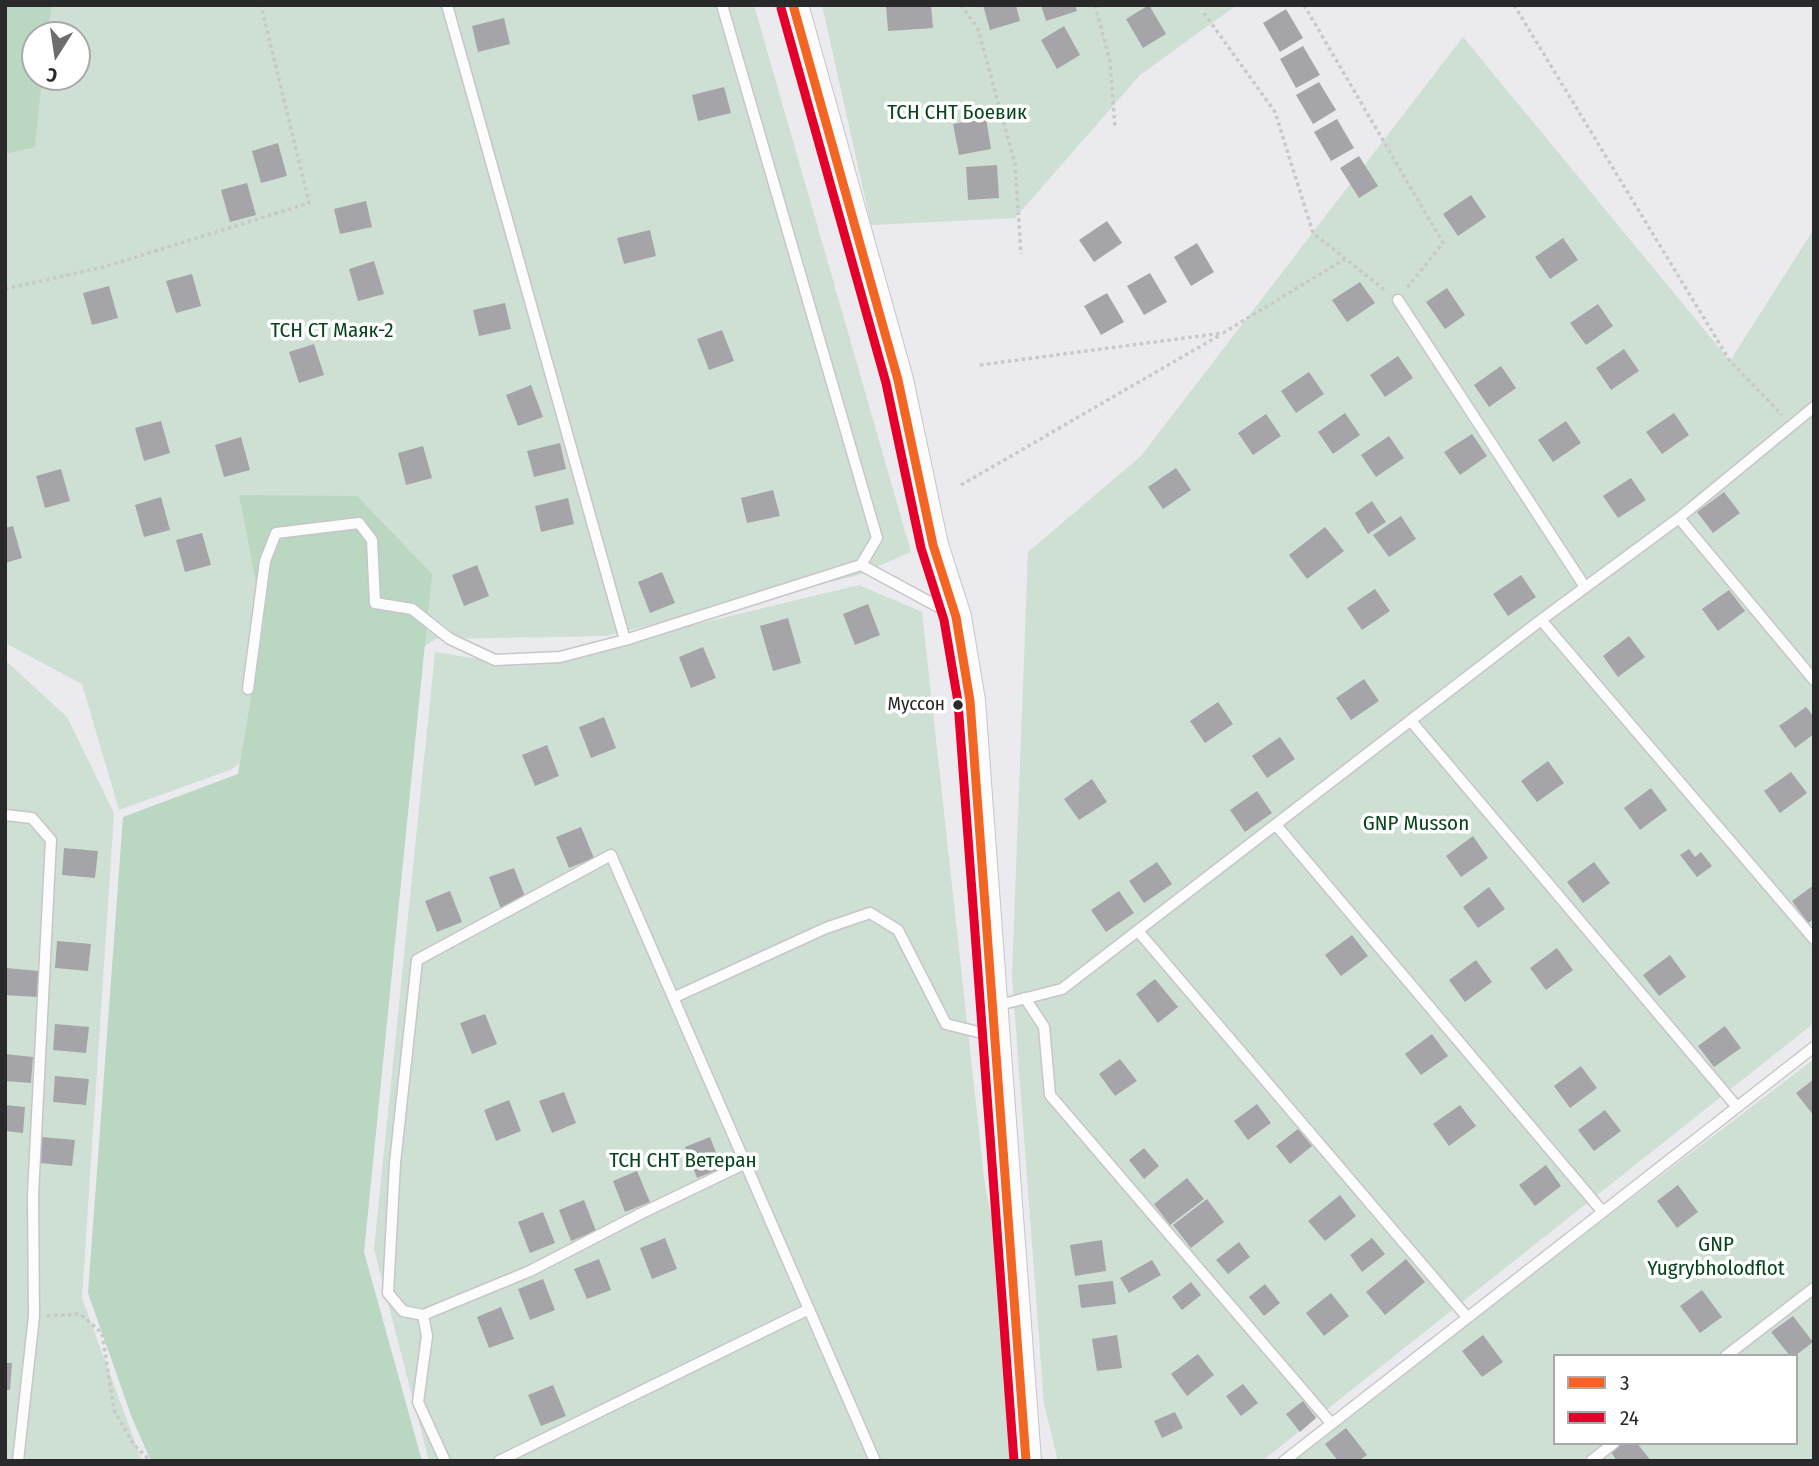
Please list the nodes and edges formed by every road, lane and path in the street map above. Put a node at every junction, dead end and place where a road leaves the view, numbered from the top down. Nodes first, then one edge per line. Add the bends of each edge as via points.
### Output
1 (261, 5) edge
2 (447, 5) edge
3 (722, 5) edge
4 (793, 5) edge
5 (961, 5) edge
6 (1095, 5) edge
7 (1304, 5) edge
8 (1514, 5) edge
9 (1204, 13) dead end
10 (1115, 127) dead end
11 (1021, 254) dead end
12 (1345, 259) junction
13 (5, 289) edge
14 (1398, 300) junction
15 (1223, 333) junction
16 (979, 365) dead end
17 (1814, 407) edge
18 (1791, 426) junction
19 (961, 485) dead end
20 (1679, 518) junction
21 (861, 565) junction
22 (1586, 587) junction
23 (956, 617) junction
24 (1541, 620) junction
25 (625, 640) junction
26 (1814, 680) edge
27 (248, 689) dead end
28 (1411, 721) junction
29 (5, 815) edge
30 (1276, 825) junction
31 (1138, 931) junction
32 (1814, 939) edge
33 (676, 997) junction
34 (1025, 998) junction
35 (992, 1007) junction
36 (994, 1037) junction
37 (1814, 1047) edge
38 (1737, 1107) junction
39 (746, 1163) junction
40 (1602, 1211) junction
41 (1814, 1288) edge
42 (809, 1309) junction
43 (423, 1315) junction
44 (34, 1316) junction
45 (1467, 1317) junction
46 (1729, 1354) edge
47 (1331, 1423) junction
48 (1611, 1445) edge
49 (18, 1461) edge
50 (151, 1461) edge
51 (445, 1461) edge
52 (499, 1461) edge
53 (874, 1461) edge
54 (1026, 1461) edge
55 (1284, 1461) edge
56 (1591, 1461) edge

1 - 13 path via 309,203 104,267
2 - 25 lane
3 - 21 lane via 877,538
4 - 23 main road via 898,380 933,545
5 - 11 path via 978,29 1015,164
6 - 10 path via 1110,62
7 - 14 path via 1443,243
8 - 18 path via 1730,361
9 - 12 path via 1275,112 1313,233
12 - 14 path
12 - 15 path
14 - 22 lane
15 - 16 path
15 - 19 path
17 - 18 lane
18 - 20 lane
20 - 22 lane
20 - 26 lane
21 - 23 lane
21 - 25 lane
22 - 24 lane
23 - 35 main road via 970,701
24 - 28 lane
24 - 32 lane
25 - 27 lane via 560,657 495,660 450,639 412,609 375,603 372,540 359,523 276,533 265,561
28 - 30 lane
28 - 38 lane
29 - 44 lane via 32,818 51,840 33,1195
30 - 31 lane
30 - 40 lane
31 - 34 lane via 1062,989
31 - 45 lane
33 - 36 lane via 826,928 870,913 898,930 946,1024
33 - 39 lane
33 - 43 lane via 611,855 417,960 395,1163 388,1293 403,1311
34 - 35 lane
34 - 47 lane via 1044,1027 1050,1095
35 - 36 main road
36 - 54 main road
37 - 38 lane
38 - 40 lane
39 - 42 lane
39 - 43 lane via 530,1271
40 - 45 lane
41 - 46 lane
42 - 52 lane
42 - 53 lane
43 - 51 lane via 427,1336 418,1402
44 - 49 lane
44 - 50 path via 80,1314 102,1333 114,1410 134,1445
45 - 47 lane
47 - 55 lane
48 - 56 lane

